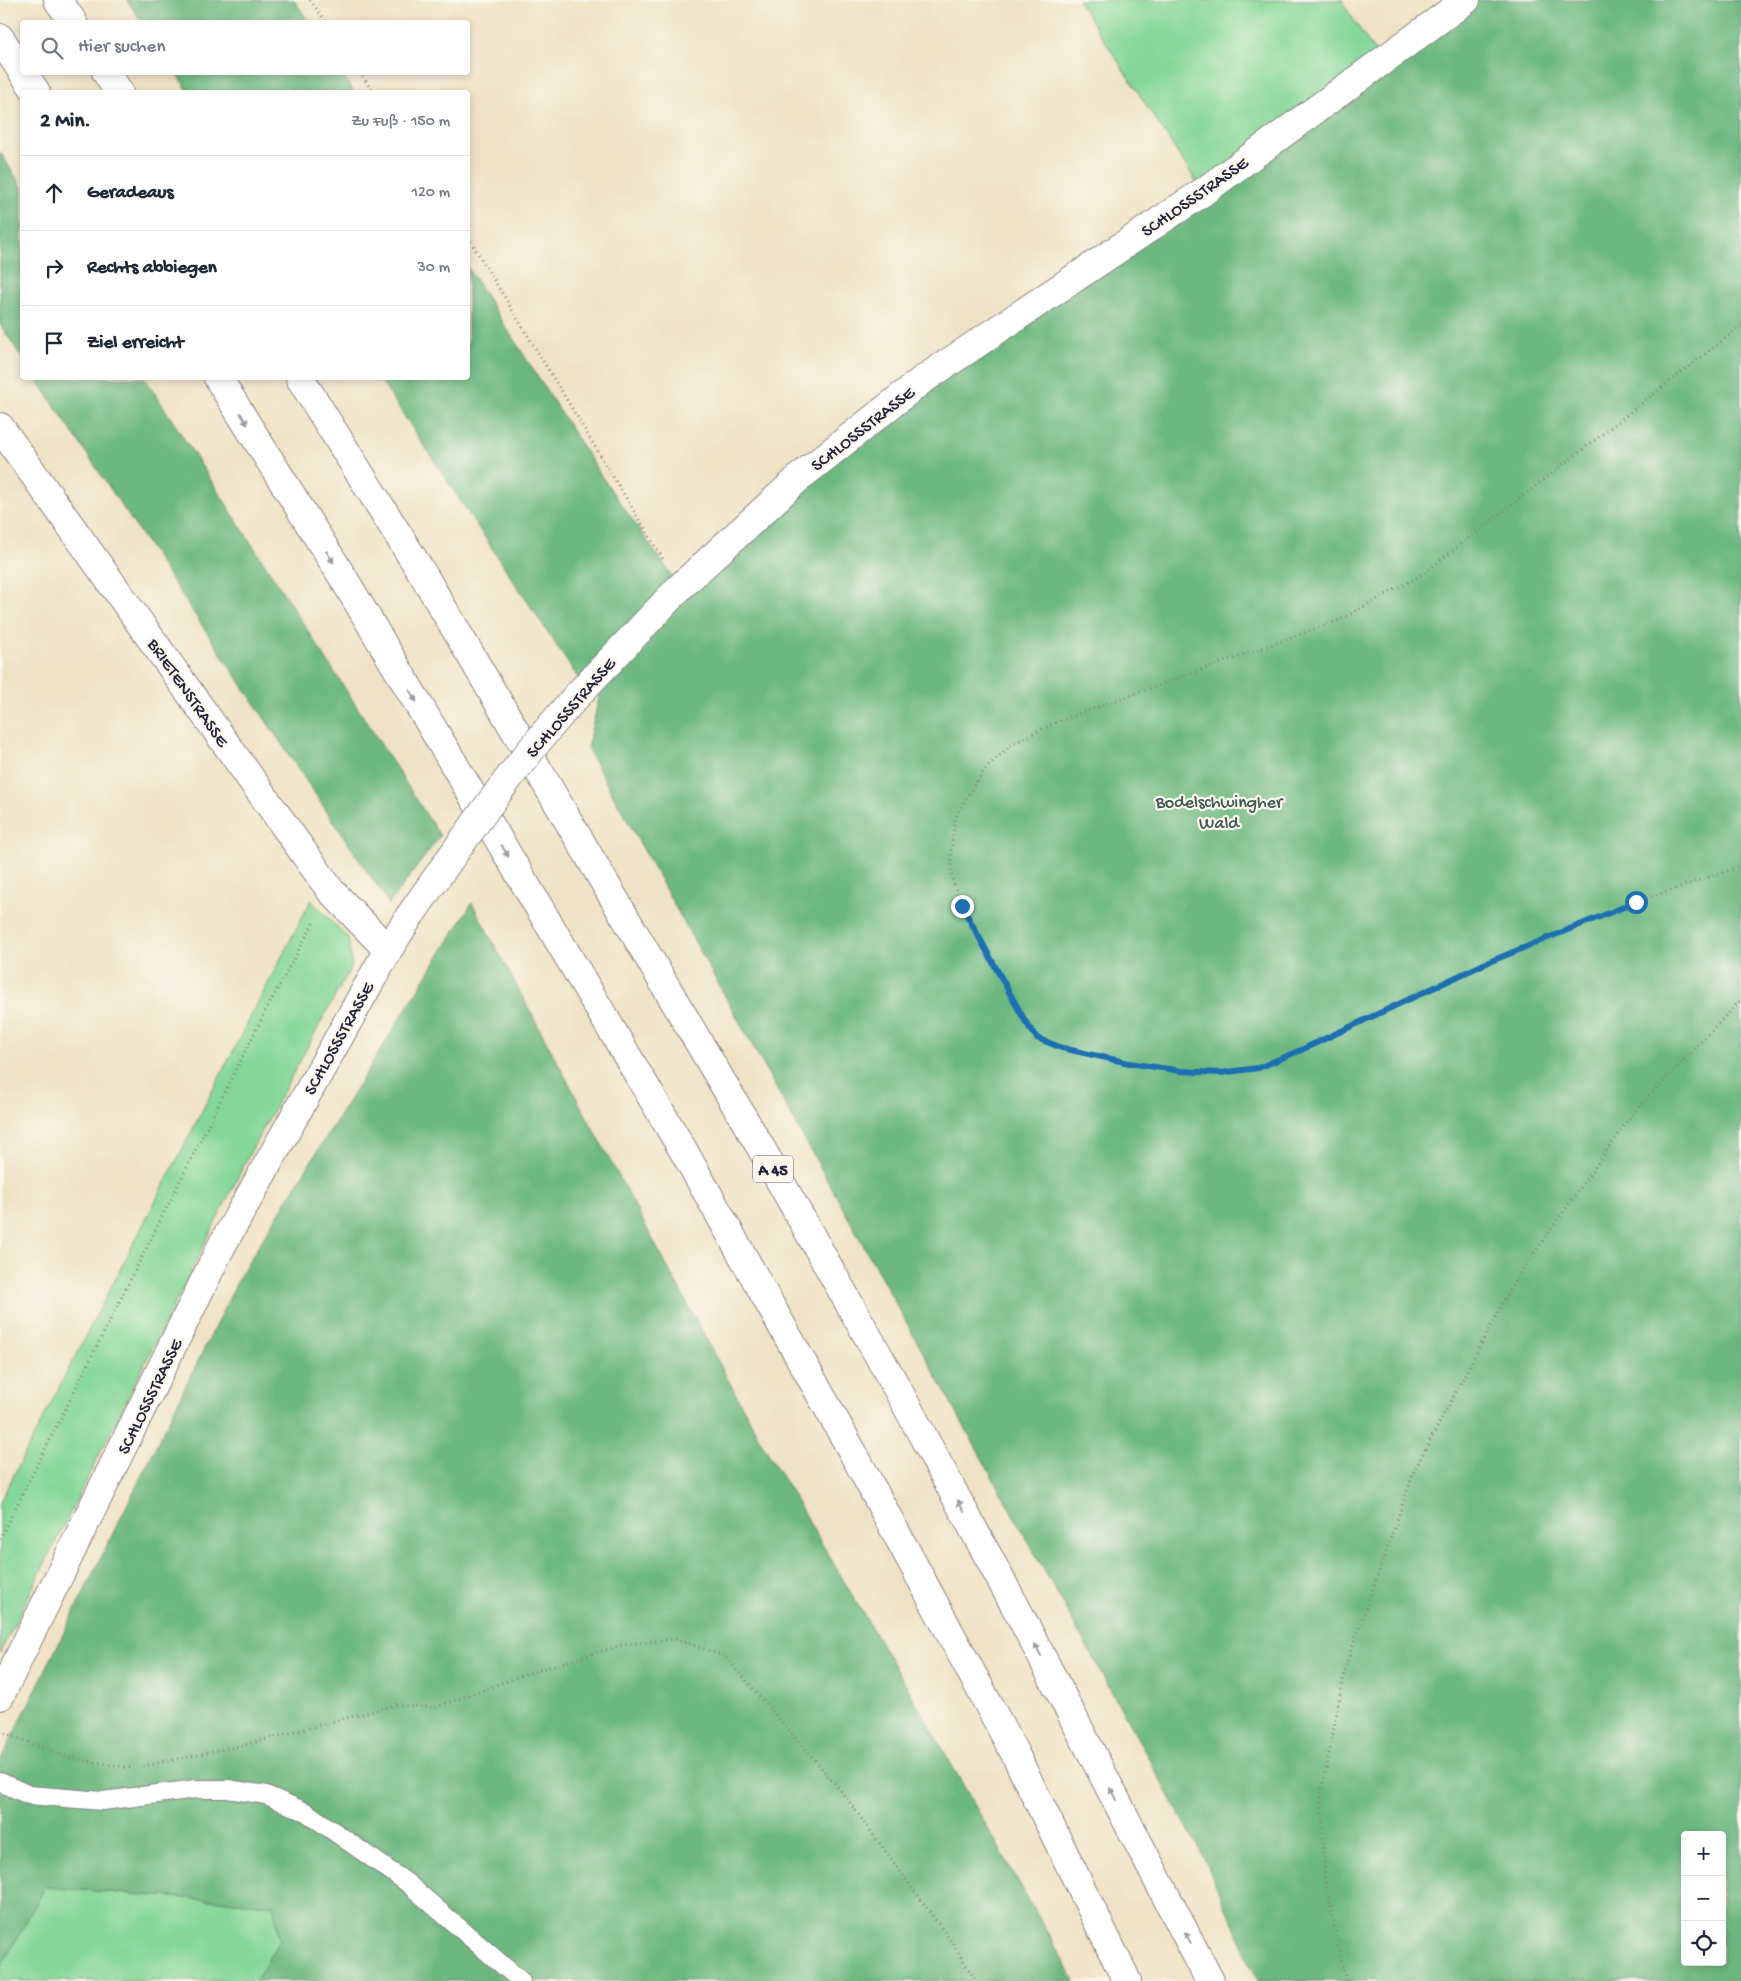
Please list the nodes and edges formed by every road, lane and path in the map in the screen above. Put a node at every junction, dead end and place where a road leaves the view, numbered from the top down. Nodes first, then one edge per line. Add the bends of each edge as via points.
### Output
1 (58, 0) edge
2 (310, 0) edge
3 (1466, 0) edge
4 (72, 20) edge
5 (325, 20) edge
6 (0, 38) edge
7 (20, 68) edge
8 (25, 75) edge
9 (108, 75) edge
10 (362, 75) edge
11 (35, 90) edge
12 (118, 90) edge
13 (372, 90) edge
14 (470, 240) edge
15 (1741, 326) edge
16 (219, 380) edge
17 (301, 380) edge
18 (0, 426) edge
19 (680, 587) junction
20 (1741, 866) edge
21 (330, 891) junction
22 (388, 950) junction
23 (1741, 1000) edge
24 (0, 1539) edge
25 (0, 1696) edge
26 (0, 1731) edge
27 (0, 1782) edge
28 (520, 1981) edge
29 (976, 1981) edge
30 (1128, 1981) edge
31 (1210, 1981) edge
32 (1346, 1981) edge

1 - 4 main road
2 - 5 path
3 - 19 main road, SCHLOSSSTRASSE via 1203,192 921,381 801,476
6 - 7 main road
8 - 11 main road
9 - 12 main road
10 - 13 path
14 - 19 path
15 - 20 path via 1427,570 1390,593 1328,625 1103,704 1051,724 1011,745 988,766 970,790 955,818 951,851 952,878 962,906 1037,1038 1062,1048 1129,1063 1220,1073 1258,1068 1484,964 1636,902
16 -> 30 main road via 344,579 686,1155 851,1450 1007,1740
31 -> 17 main road, A 45 via 1021,1617 776,1173 424,576
18 - 21 main road, BRIETENSTRASSE
19 - 22 main road, SCHLOSSSTRASSE, bridge via 555,720 479,818
21 - 22 main road, BRIETENSTRASSE
21 - 24 path via 265,1012
22 - 25 main road, SCHLOSSSTRASSE via 221,1247
23 - 32 path via 1634,1112 1515,1280 1415,1469 1346,1665 1321,1794 1325,1881
26 - 29 path via 68,1758 131,1768 240,1746 396,1705 436,1707 529,1673 622,1645 675,1639 725,1656 842,1792 951,1941
27 - 28 lane via 29,1795 103,1801 196,1789 228,1789 266,1795 306,1812 406,1882

